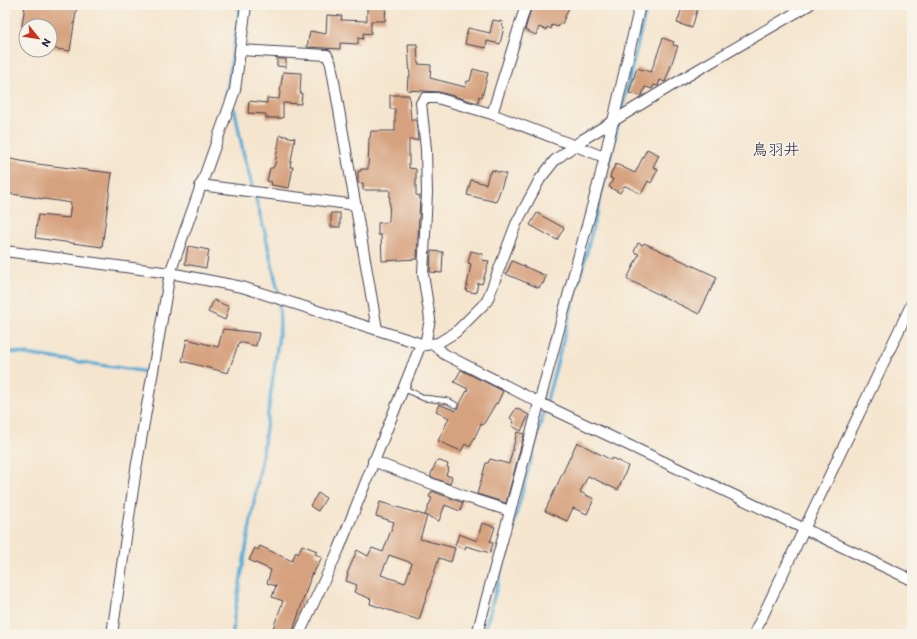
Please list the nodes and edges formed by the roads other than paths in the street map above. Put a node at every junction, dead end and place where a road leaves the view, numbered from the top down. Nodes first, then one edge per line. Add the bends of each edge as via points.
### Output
1 (246, 5) edge
2 (526, 5) edge
3 (640, 5) edge
4 (809, 5) edge
5 (240, 50) junction
6 (492, 114) junction
7 (612, 122) junction
8 (575, 145) junction
9 (604, 157) junction
10 (200, 185) junction
11 (356, 205) junction
12 (5, 251) edge
13 (170, 273) junction
14 (912, 303) edge
15 (377, 329) junction
16 (426, 344) junction
17 (402, 388) junction
18 (540, 403) junction
19 (455, 405) dead end
20 (374, 461) junction
21 (510, 511) junction
22 (805, 529) junction
23 (912, 580) edge
24 (112, 634) edge
25 (299, 634) edge
26 (477, 634) edge
27 (754, 634) edge

1 - 5 street
2 - 6 street
3 - 7 street
4 - 7 street
5 - 10 street via 235,90
5 - 11 street via 327,55 331,64
6 - 8 street
6 - 16 street via 437,98 425,98 421,102 427,194 423,274 430,319
7 - 8 street
7 - 9 street
8 - 9 street
8 - 16 street via 555,160 540,179 516,224 488,301 456,332
9 - 18 street
10 - 11 street
10 - 13 street
11 - 15 street
12 - 13 street
13 - 15 street via 242,287
13 - 24 street via 136,469
14 - 22 street
15 - 16 street
16 - 17 street
16 - 18 street
17 - 19 lane via 424,398 442,400
17 - 20 street
18 - 21 street
18 - 22 street
20 - 21 street
20 - 25 street via 339,549
21 - 26 street
22 - 23 street
22 - 27 street

